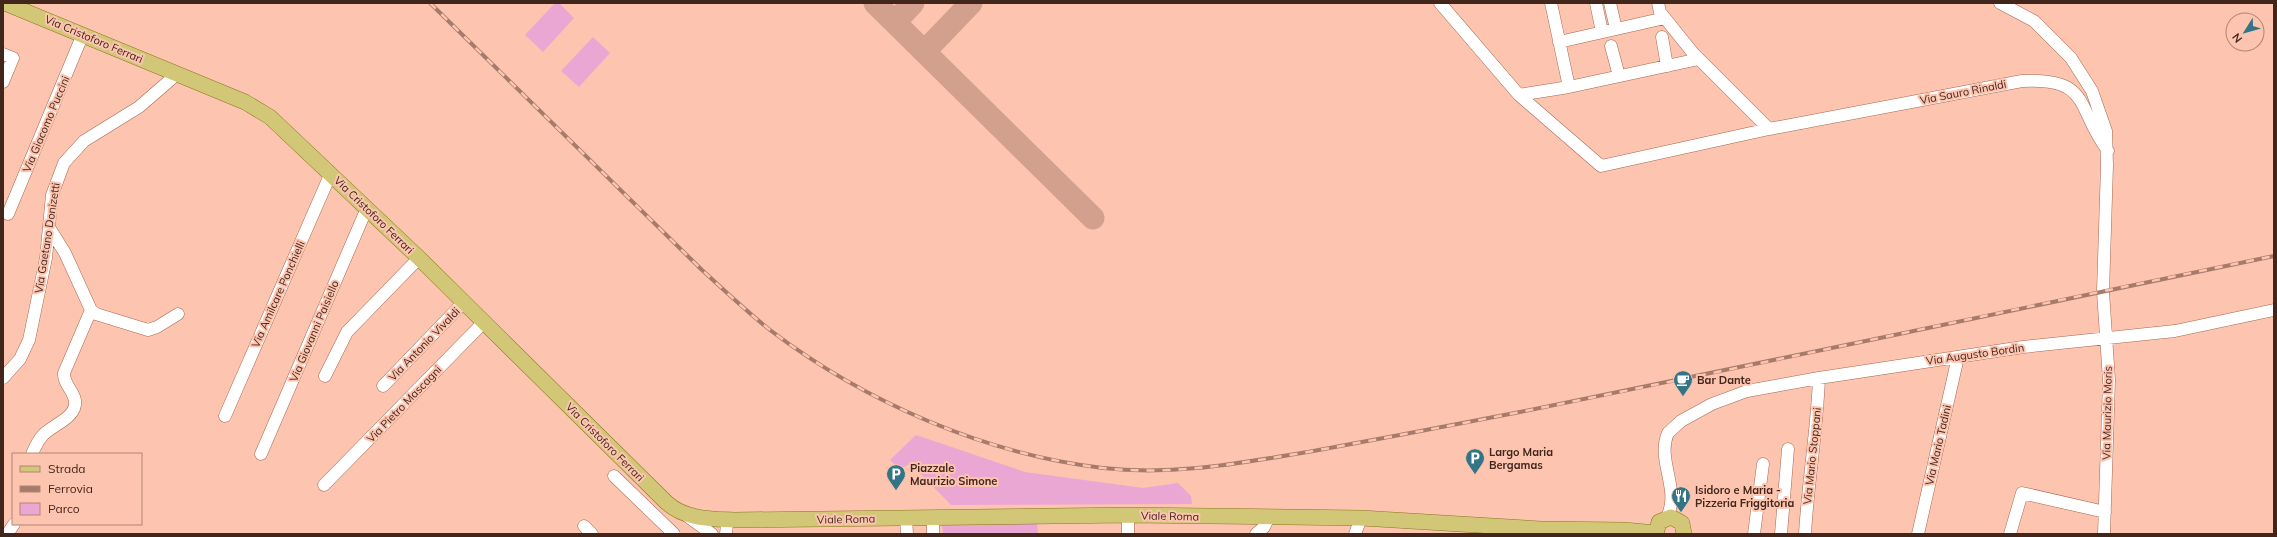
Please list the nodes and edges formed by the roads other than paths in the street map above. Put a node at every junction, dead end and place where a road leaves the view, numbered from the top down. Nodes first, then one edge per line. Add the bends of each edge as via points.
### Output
1 (6, 3) edge
2 (1440, 3) edge
3 (1551, 3) edge
4 (1596, 3) edge
5 (1610, 3) edge
6 (1658, 3) edge
7 (2000, 3) edge
8 (1665, 18) junction
9 (1616, 29) junction
10 (1602, 32) junction
11 (83, 34) junction
12 (1662, 37) dead end
13 (1559, 42) junction
14 (1611, 46) dead end
15 (3, 54) edge
16 (1699, 59) junction
17 (1667, 66) junction
18 (177, 74) junction
19 (1619, 76) junction
20 (3, 82) edge
21 (1569, 87) junction
22 (1519, 95) junction
23 (1769, 129) junction
24 (2108, 151) junction
25 (331, 173) junction
26 (367, 208) junction
27 (8, 214) dead end
28 (50, 229) junction
29 (419, 258) junction
30 (464, 302) junction
31 (91, 310) junction
32 (2274, 310) edge
33 (178, 314) dead end
34 (484, 322) junction
35 (2107, 339) junction
36 (1958, 357) junction
37 (325, 376) dead end
38 (3, 378) edge
39 (1819, 378) junction
40 (383, 386) dead end
41 (225, 416) dead end
42 (1788, 449) dead end
43 (33, 453) edge
44 (261, 454) dead end
45 (1763, 464) dead end
46 (614, 476) dead end
47 (324, 486) dead end
48 (2105, 512) junction
49 (684, 514) junction
50 (1128, 515) junction
51 (1269, 517) junction
52 (906, 518) junction
53 (933, 518) junction
54 (1361, 518) junction
55 (1677, 520) edge
56 (728, 527) edge
57 (1456, 528) edge
58 (1507, 530) edge
59 (1540, 531) edge
60 (674, 534) edge
61 (712, 534) edge
62 (907, 534) edge
63 (933, 534) edge
64 (1128, 534) edge
65 (1256, 534) edge
66 (1355, 534) edge
67 (1656, 534) edge
68 (1693, 534) edge
69 (1754, 534) edge
70 (1781, 534) edge
71 (1805, 534) edge
72 (1918, 534) edge
73 (2010, 534) edge
74 (2104, 534) edge

1 - 11 main road, Via Cristoforo Ferrari
2 - 22 street
3 - 13 street
4 - 10 street
5 - 9 street
6 - 8 street
7 - 24 street, Via Maurizio Moris via 2039,25 2076,64 2100,111
8 - 9 street
8 - 16 street
9 - 10 street
10 - 13 street
11 - 18 main road, Via Cristoforo Ferrari
11 - 27 street, Via Giacomo Puccini
12 - 17 street
13 - 21 street
14 - 19 street
15 - 20 street via 13,58
16 - 17 street
16 - 23 street
17 - 19 street
18 - 25 main road, Via Cristoforo Ferrari via 263,112 282,126
18 - 28 street, Via Gaetano Donizetti via 143,103 71,153 62,166 54,186
19 - 21 street
21 - 22 street
22 - 23 street, Via Sauro Rinaldi via 1601,166
23 - 24 street, Via Sauro Rinaldi via 2022,81 2049,80 2066,85 2075,94
24 - 35 street, Via Maurizio Moris via 2103,292
25 - 26 main road, Via Cristoforo Ferrari
25 - 41 street, Via Amilcare Ponchielli
26 - 29 main road, Via Cristoforo Ferrari
26 - 44 street, Via Giovanni Paisiello
28 - 31 street via 65,253
28 - 38 street, Via Gaetano Donizetti via 28,344 20,359
29 - 30 main road, Via Cristoforo Ferrari
29 - 37 street via 347,332
30 - 34 main road, Via Cristoforo Ferrari
30 - 40 street, Via Antonio Vivaldi
31 - 33 street via 102,317 148,330
31 - 43 street via 64,373 64,381 75,400 74,408 68,416 43,434
32 - 35 street, Via Augusto Bordin via 2182,330
34 - 47 street, Via Pietro Mascagni
34 - 49 main road, Via Cristoforo Ferrari via 667,502
35 - 36 street, Via Augusto Bordin via 2023,347
35 - 48 street, Via Maurizio Moris via 2109,380
36 - 39 street, Via Augusto Bordin
36 - 72 street, Via Mario Tadini
39 - 55 street, Via Augusto Bordin via 1728,397 1681,421 1670,430 1664,444
39 - 71 street, Via Mario Stoppani via 1818,415
42 - 70 street
45 - 69 street
46 - 60 street
48 - 73 street via 2022,493
48 - 74 street, Via Maurizio Moris
49 - 56 main road, Viale Roma
49 - 61 street
50 - 51 main road, Viale Roma
50 - 53 main road, Viale Roma
50 - 64 street
51 - 54 main road, Viale Roma
51 - 65 street via 1264,527
52 - 53 main road, Viale Roma
52 - 56 main road, Viale Roma
52 - 62 street
53 - 63 street
54 - 57 main road, Viale Roma
54 - 66 street
55 - 67 main road, Viale Roma via 1659,522
55 - 68 street
57 - 58 main road, Viale Roma
58 - 59 main road, Viale Roma
59 - 67 main road, Viale Roma via 1624,530

